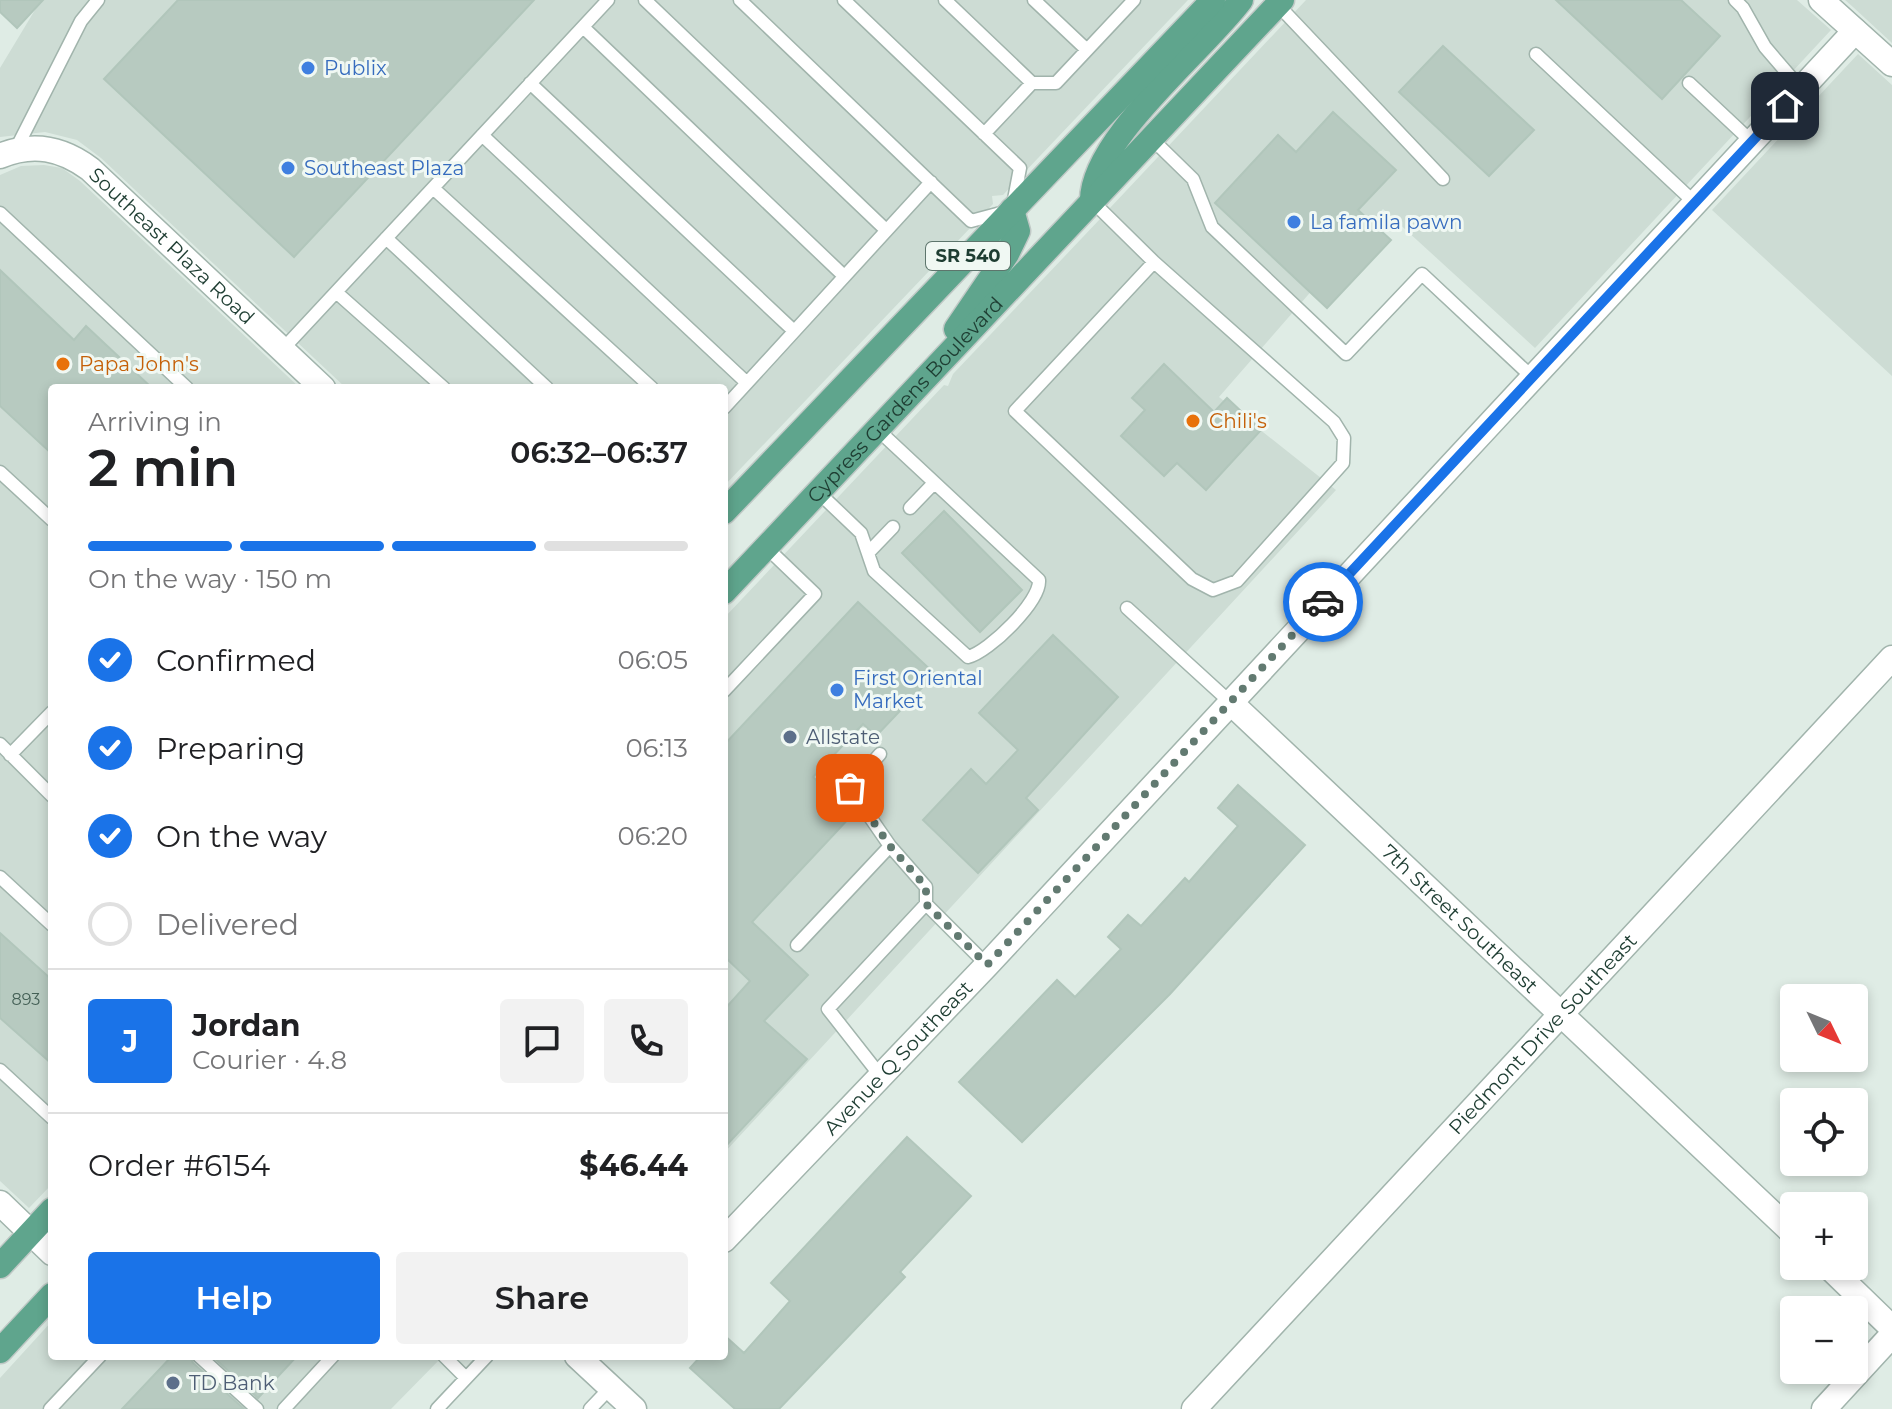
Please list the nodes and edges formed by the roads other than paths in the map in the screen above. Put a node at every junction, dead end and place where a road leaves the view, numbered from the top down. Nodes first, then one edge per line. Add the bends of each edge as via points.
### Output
1 (98, 0) edge
2 (608, 0) edge
3 (645, 0) edge
4 (740, 0) edge
5 (844, 0) edge
6 (945, 0) edge
7 (1034, 0) edge
8 (1134, 0) edge
9 (1213, 0) edge
10 (1241, 0) edge
11 (1735, 0) edge
12 (1821, 0) edge
13 (1280, 2) edge
14 (583, 27) junction
15 (1855, 31) junction
16 (1087, 50) junction
17 (1536, 54) dead end
18 (1892, 64) edge
19 (530, 83) junction
20 (1032, 83) junction
21 (1689, 83) dead end
22 (1801, 89) junction
23 (984, 134) junction
24 (482, 135) junction
25 (1152, 139) junction
26 (1752, 142) junction
27 (8, 152) edge
28 (1443, 179) dead end
29 (931, 182) junction
30 (433, 188) junction
31 (1092, 201) junction
32 (1695, 203) junction
33 (1012, 210) junction
34 (0, 213) edge
35 (886, 230) junction
36 (386, 238) junction
37 (1154, 262) junction
38 (844, 276) junction
39 (336, 292) junction
40 (794, 331) junction
41 (282, 350) junction
42 (939, 364) junction
43 (1532, 377) junction
44 (747, 383) junction
45 (183, 384) edge
46 (319, 384) edge
47 (440, 384) edge
48 (543, 384) edge
49 (648, 384) edge
50 (728, 404) edge
51 (877, 429) junction
52 (0, 472) edge
53 (934, 483) junction
54 (818, 492) junction
55 (728, 508) edge
56 (910, 508) dead end
57 (48, 516) edge
58 (893, 527) dead end
59 (766, 547) junction
60 (868, 553) junction
61 (728, 588) edge
62 (1127, 608) dead end
63 (1892, 658) edge
64 (728, 687) edge
65 (1230, 702) junction
66 (48, 716) edge
67 (0, 744) edge
68 (880, 754) dead end
69 (10, 755) junction
70 (48, 792) edge
71 (890, 846) junction
72 (0, 877) edge
73 (926, 904) junction
74 (48, 921) edge
75 (797, 945) dead end
76 (987, 965) junction
77 (1561, 1015) junction
78 (0, 1070) edge
79 (879, 1074) junction
80 (48, 1114) edge
81 (0, 1203) edge
82 (48, 1214) edge
83 (1780, 1221) edge
84 (31, 1232) junction
85 (728, 1236) edge
86 (48, 1249) edge
87 (0, 1266) edge
88 (1842, 1280) edge
89 (48, 1299) edge
90 (1892, 1328) edge
91 (1892, 1335) edge
92 (0, 1351) edge
93 (96, 1360) edge
94 (203, 1360) edge
95 (329, 1360) edge
96 (448, 1360) edge
97 (483, 1360) edge
98 (584, 1360) edge
99 (606, 1372) edge
100 (466, 1378) junction
101 (50, 1409) edge
102 (257, 1409) edge
103 (284, 1409) edge
104 (437, 1409) edge
105 (590, 1409) edge
106 (634, 1409) edge
107 (1194, 1409) edge
108 (1824, 1409) edge

1 - 27 lane
2 - 14 lane
3 - 35 lane
4 - 29 lane
5 - 23 lane
6 - 20 lane
7 - 16 lane
8 - 16 lane
9 - 33 main road, SR 540
10 - 31 main road via 1112,144 1092,184
11 - 22 lane
12 - 15 street
13 - 25 main road, Cypress Gardens Boulevard / SR 540
13 - 28 lane
14 - 19 lane
14 - 38 lane
15 - 18 street
15 - 22 street, Avenue Q Southeast
16 - 20 lane via 1056,83
17 - 32 lane
19 - 24 lane
19 - 40 lane
20 - 23 lane
21 - 26 lane
22 - 26 street, Avenue Q Southeast
23 - 33 lane via 1020,168
24 - 30 lane
24 - 44 lane
25 - 31 main road, Cypress Gardens Boulevard / SR 540
25 - 43 lane via 1193,179 1212,227 1346,354 1422,274
26 - 32 street, Avenue Q Southeast
27 - 41 street, Southeast Plaza Road via 44,148 68,153
29 - 33 lane via 971,221
29 - 35 lane
30 - 36 lane
30 - 49 lane
31 - 37 lane
31 - 42 main road, Cypress Gardens Boulevard / SR 540
32 - 43 street, Avenue Q Southeast
33 - 42 main road via 1018,231
33 - 55 main road, SR 540
34 - 45 lane
35 - 38 lane
36 - 39 lane
36 - 48 lane
37 - 37 lane via 1334,422 1344,438 1343,463 1237,581 1213,590 1192,579 1015,411
38 - 40 lane
39 - 41 lane
39 - 47 lane
40 - 44 lane
41 - 46 street, Southeast Plaza Road
42 - 51 main road, Cypress Gardens Boulevard / SR 540
43 - 65 street, Avenue Q Southeast
44 - 50 lane
51 - 53 lane
51 - 54 main road, Cypress Gardens Boulevard / SR 540
52 - 57 lane
53 - 56 lane
53 - 60 lane via 1039,580 1038,596 986,650 968,657 874,571
54 - 59 main road, Cypress Gardens Boulevard / SR 540
54 - 60 lane via 861,533
58 - 60 lane
59 - 61 main road, Cypress Gardens Boulevard / SR 540
59 - 64 lane via 815,594
62 - 65 lane
63 - 77 street, Piedmont Drive Southeast
65 - 76 street, Avenue Q Southeast
65 - 77 street, 7th Street Southeast
66 - 69 lane
67 - 69 lane
68 - 71 lane via 850,788
69 - 70 lane
71 - 73 lane via 926,887
71 - 75 lane
72 - 74 lane
73 - 76 lane
73 - 79 lane via 828,1009
76 - 79 street, Avenue Q Southeast
77 - 83 street, 7th Street Southeast
77 - 107 street, Piedmont Drive Southeast
78 - 80 lane
79 - 85 street, Avenue Q Southeast
81 - 84 street
82 - 84 main road
84 - 86 street
84 - 87 main road
88 - 90 street
89 - 92 main road
91 - 108 street
93 - 101 lane
94 - 102 lane
95 - 103 lane
96 - 100 lane
97 - 100 lane
98 - 99 street
99 - 105 lane
99 - 106 street
100 - 104 lane

